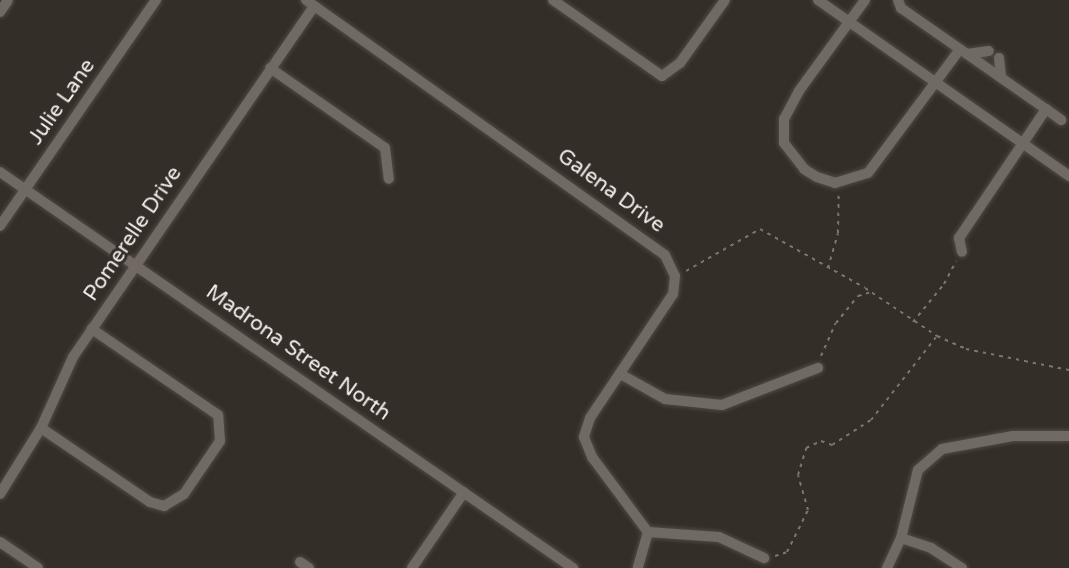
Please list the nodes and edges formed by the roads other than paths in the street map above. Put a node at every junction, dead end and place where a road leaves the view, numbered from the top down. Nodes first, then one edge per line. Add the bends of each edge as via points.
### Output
1 (8, 0) edge
2 (156, 0) edge
3 (553, 0) edge
4 (724, 0) edge
5 (818, 0) edge
6 (865, 0) edge
7 (898, 0) edge
8 (310, 3) edge
9 (0, 12) edge
10 (849, 23) junction
11 (989, 51) dead end
12 (963, 52) junction
13 (999, 58) dead end
14 (270, 68) junction
15 (1002, 78) junction
16 (935, 83) junction
17 (1046, 109) junction
18 (1061, 120) dead end
19 (1022, 144) junction
20 (0, 172) edge
21 (1069, 176) edge
22 (389, 179) dead end
23 (25, 189) junction
24 (0, 226) edge
25 (962, 252) road end
26 (136, 264) junction
27 (92, 329) junction
28 (818, 368) road end
29 (621, 375) junction
30 (41, 428) junction
31 (1069, 436) edge
32 (464, 492) junction
33 (0, 494) edge
34 (648, 532) junction
35 (901, 538) junction
36 (0, 542) edge
37 (764, 558) road end
38 (38, 568) edge
39 (412, 568) edge
40 (573, 568) edge
41 (638, 568) edge
42 (887, 568) edge
43 (962, 568) edge

1 - 9 street
2 - 23 street, Julie Lane
3 - 4 street via 662,76 680,63
5 - 10 street
6 - 10 street
7 - 12 street via 901,8
8 - 14 street, Pomerelle Drive
8 - 29 street, Galena Drive via 666,255 675,276 664,311
10 - 16 street
10 - 16 street via 799,91 785,120 784,143 804,169 839,183 868,173
11 - 12 street
12 - 15 street
12 - 16 street
13 - 15 street
14 - 22 street via 385,148
14 - 26 street, Pomerelle Drive
15 - 17 street
16 - 19 street
17 - 18 street
17 - 19 street
19 - 21 street
19 - 25 street via 959,238
20 - 23 street, Madrona Street North
23 - 24 street, Julie Lane
23 - 26 street, Madrona Street North
26 - 27 street, Pomerelle Drive
26 - 32 street, Madrona Street North
27 - 30 street, Pomerelle Drive via 73,357
27 - 30 street via 218,415 220,441 184,494 164,506 150,502
28 - 29 street via 722,405 665,399
29 - 34 street via 590,418 584,437 592,457
30 - 33 street, Pomerelle Drive
31 - 35 street via 1013,436 942,449 918,470
32 - 39 street
32 - 40 street, Madrona Street North
34 - 37 street via 719,537
34 - 41 street
35 - 42 street
35 - 43 street via 931,548
36 - 38 street

